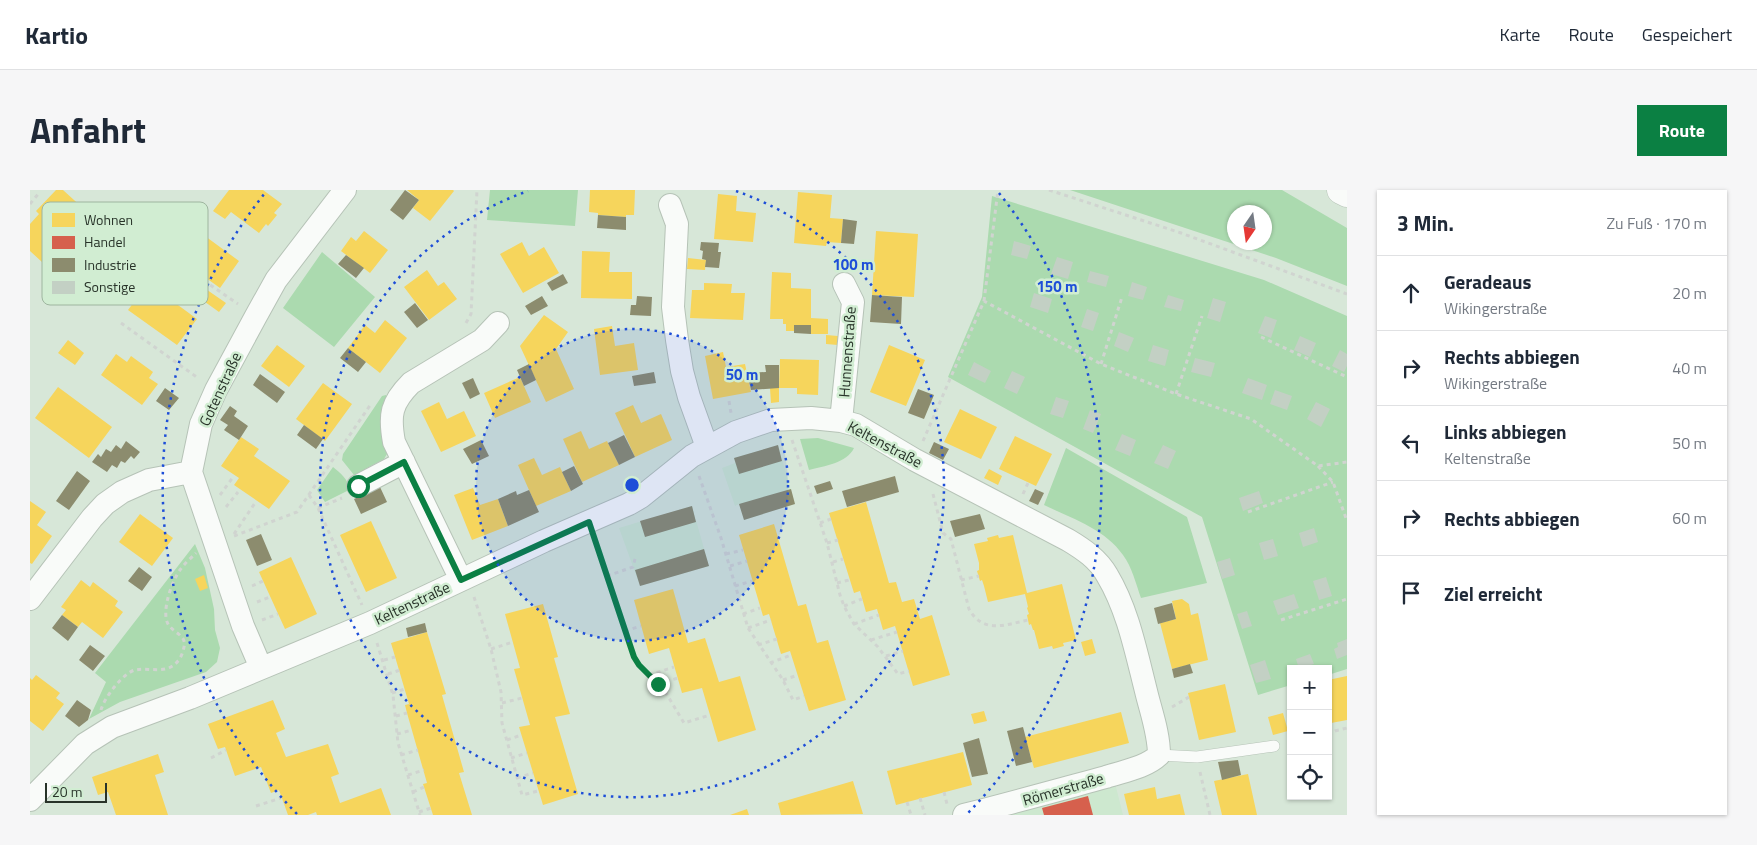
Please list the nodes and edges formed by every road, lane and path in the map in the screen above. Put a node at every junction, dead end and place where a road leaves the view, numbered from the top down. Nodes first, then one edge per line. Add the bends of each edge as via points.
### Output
1 (345, 190) edge
2 (998, 190) edge
3 (1049, 190) edge
4 (1341, 190) edge
5 (39, 193) dead end
6 (1347, 193) edge
7 (30, 204) edge
8 (670, 205) dead end
9 (208, 283) edge
10 (844, 284) dead end
11 (1347, 294) edge
12 (1122, 298) dead end
13 (984, 301) junction
14 (256, 316) junction
15 (1202, 316) dead end
16 (498, 322) dead end
17 (122, 323) dead end
18 (1261, 338) dead end
19 (1101, 364) junction
20 (1347, 377) edge
21 (216, 390) junction
22 (1176, 394) junction
23 (785, 419) junction
24 (841, 421) junction
25 (700, 452) junction
26 (915, 460) junction
27 (404, 462) junction
28 (1347, 462) edge
29 (1318, 466) junction
30 (936, 471) junction
31 (191, 472) junction
32 (1333, 482) junction
33 (358, 486) dead end
34 (309, 495) dead end
35 (255, 504) dead end
36 (1248, 512) dead end
37 (831, 519) dead end
38 (1347, 521) edge
39 (589, 522) junction
40 (820, 523) junction
41 (224, 540) junction
42 (838, 540) dead end
43 (827, 543) junction
44 (743, 550) dead end
45 (726, 554) junction
46 (636, 555) dead end
47 (843, 559) dead end
48 (747, 562) dead end
49 (833, 562) junction
50 (730, 566) junction
51 (607, 576) junction
52 (979, 576) dead end
53 (464, 579) junction
54 (849, 580) dead end
55 (961, 580) junction
56 (752, 581) dead end
57 (837, 584) junction
58 (735, 586) junction
59 (30, 599) edge
60 (862, 599) dead end
61 (1347, 599) edge
62 (844, 606) junction
63 (760, 608) dead end
64 (743, 614) junction
65 (879, 616) dead end
66 (771, 620) dead end
67 (1028, 620) dead end
68 (1281, 620) dead end
69 (370, 623) junction
70 (854, 624) junction
71 (641, 626) dead end
72 (748, 628) junction
73 (625, 631) junction
74 (897, 632) dead end
75 (777, 639) dead end
76 (871, 640) junction
77 (513, 642) dead end
78 (758, 645) junction
79 (490, 648) junction
80 (903, 651) dead end
81 (792, 655) dead end
82 (395, 656) dead end
83 (886, 656) junction
84 (384, 660) junction
85 (770, 663) junction
86 (674, 667) dead end
87 (261, 668) junction
88 (400, 670) dead end
89 (909, 671) dead end
90 (388, 674) junction
91 (649, 675) junction
92 (798, 675) dead end
93 (678, 678) dead end
94 (783, 680) junction
95 (658, 684) junction
96 (405, 689) dead end
97 (392, 693) junction
98 (804, 696) dead end
99 (522, 698) dead end
100 (502, 703) junction
101 (407, 713) dead end
102 (710, 715) dead end
103 (396, 716) junction
104 (1347, 728) edge
105 (412, 730) dead end
106 (1332, 733) edge
107 (101, 734) junction
108 (397, 734) junction
109 (521, 736) dead end
110 (507, 740) junction
111 (1274, 746) dead end
112 (226, 750) dead end
113 (418, 750) dead end
114 (526, 753) dead end
115 (401, 755) junction
116 (1159, 755) junction
117 (1196, 757) junction
118 (211, 758) dead end
119 (511, 758) junction
120 (424, 770) dead end
121 (533, 773) dead end
122 (408, 775) junction
123 (517, 778) junction
124 (424, 787) dead end
125 (538, 791) dead end
126 (413, 792) junction
127 (282, 798) dead end
128 (920, 798) dead end
129 (30, 800) edge
130 (907, 802) dead end
131 (256, 806) dead end
132 (430, 808) dead end
133 (419, 813) edge
134 (911, 815) edge
135 (925, 815) edge
136 (964, 815) edge
137 (1210, 815) edge

1 - 14 street, Gotenstraße via 276,280
2 - 13 path
3 - 11 path via 1181,233
4 - 6 main road
5 - 7 path
8 - 25 street via 677,224 673,307 677,340
9 - 14 path
10 - 24 street, Hunnenstraße via 853,302
12 - 19 path
13 - 19 path
13 - 26 path
14 - 21 street, Gotenstraße
15 - 22 path
16 - 27 street via 482,340 404,390 390,419 394,442
17 - 21 path
18 - 20 path
19 - 22 path
21 - 31 street, Gotenstraße via 202,424
22 - 29 path via 1251,419
23 - 24 street, Keltenstraße
23 - 25 street, Keltenstraße via 748,428
23 - 40 path
24 - 26 street, Keltenstraße via 856,425
25 - 39 street, Keltenstraße via 640,497
25 - 45 path
26 - 30 street, Keltenstraße
27 - 33 street
27 - 53 street
28 - 29 path
29 - 32 path
30 - 55 path via 930,483 943,533 951,540
30 - 116 street, Keltenstraße via 1068,540 1098,562 1107,574 1132,637 1159,743
31 - 41 street
31 - 59 street via 149,480 105,504
32 - 36 path
32 - 38 path
34 - 69 path via 318,508
35 - 41 path
37 - 40 path
39 - 51 path
39 - 53 street, Keltenstraße
40 - 43 path
41 - 87 street via 243,626
41 - 107 path via 198,551 180,569 167,600 168,624 185,644 178,662 160,670 128,672 102,703
42 - 43 path
43 - 49 path
44 - 45 path
45 - 50 path
46 - 51 path via 633,567
47 - 49 path
48 - 50 path
49 - 57 path
50 - 58 path
51 - 73 path
52 - 55 path
53 - 69 street, Keltenstraße
53 - 79 path
54 - 57 path
55 - 67 path via 969,609 978,621 998,626
56 - 58 path
57 - 62 path
58 - 64 path
60 - 62 path
61 - 68 path
62 - 70 path
63 - 64 path
64 - 72 path
65 - 70 path
66 - 72 path
69 - 84 path
69 - 87 street, Keltenstraße
70 - 76 path
71 - 73 path
72 - 78 path
73 - 91 path via 634,657
74 - 76 path
75 - 78 path
76 - 83 path
77 - 79 path
78 - 85 path
79 - 100 path
80 - 83 path
81 - 85 path
82 - 84 path
83 - 89 path via 898,674
84 - 90 path
85 - 94 path
86 - 91 path
87 - 107 street, Keltenstraße
88 - 90 path
90 - 97 path
91 - 95 path
92 - 94 path
93 - 95 path
94 - 98 path via 793,700
95 - 102 path via 684,723
96 - 97 path
97 - 103 path
99 - 100 path
100 - 110 path via 502,723
101 - 103 path
103 - 108 path
104 - 106 path
105 - 108 path
107 - 129 street, Keltenstraße via 79,750
108 - 115 path
109 - 110 path
110 - 119 path
111 - 117 lane
112 - 118 path
113 - 115 path
114 - 119 path
115 - 122 path
116 - 117 lane
116 - 136 street, Römerstraße via 1151,762 1123,772
117 - 137 path
119 - 123 path
120 - 122 path
121 - 123 path
122 - 126 path
123 - 125 path via 522,795
124 - 126 path
126 - 133 path
127 - 131 path
128 - 135 path
130 - 134 path
132 - 133 path

